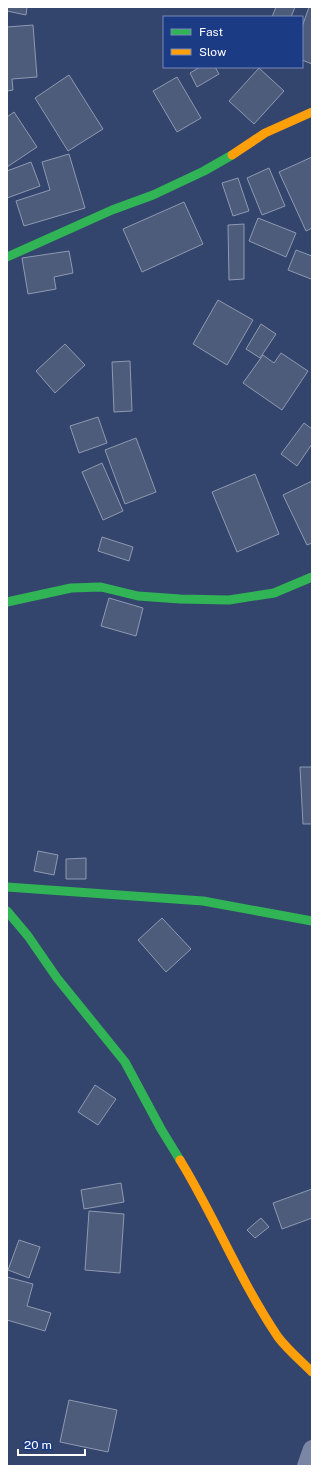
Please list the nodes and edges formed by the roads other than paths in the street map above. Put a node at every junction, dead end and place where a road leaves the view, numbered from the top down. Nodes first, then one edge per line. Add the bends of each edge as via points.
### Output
1 (312, 112) edge
2 (7, 257) edge
3 (312, 577) edge
4 (7, 602) edge
5 (7, 887) edge
6 (7, 911) edge
7 (312, 921) edge
8 (312, 1372) edge
9 (312, 1448) edge
10 (306, 1466) edge

1 - 2 street via 265,132 239,151 204,171
3 - 4 street via 274,593 229,600 138,596 101,587 71,588
5 - 7 street via 203,901
6 - 8 street via 125,1062 195,1185 252,1295 279,1338
9 - 10 street

